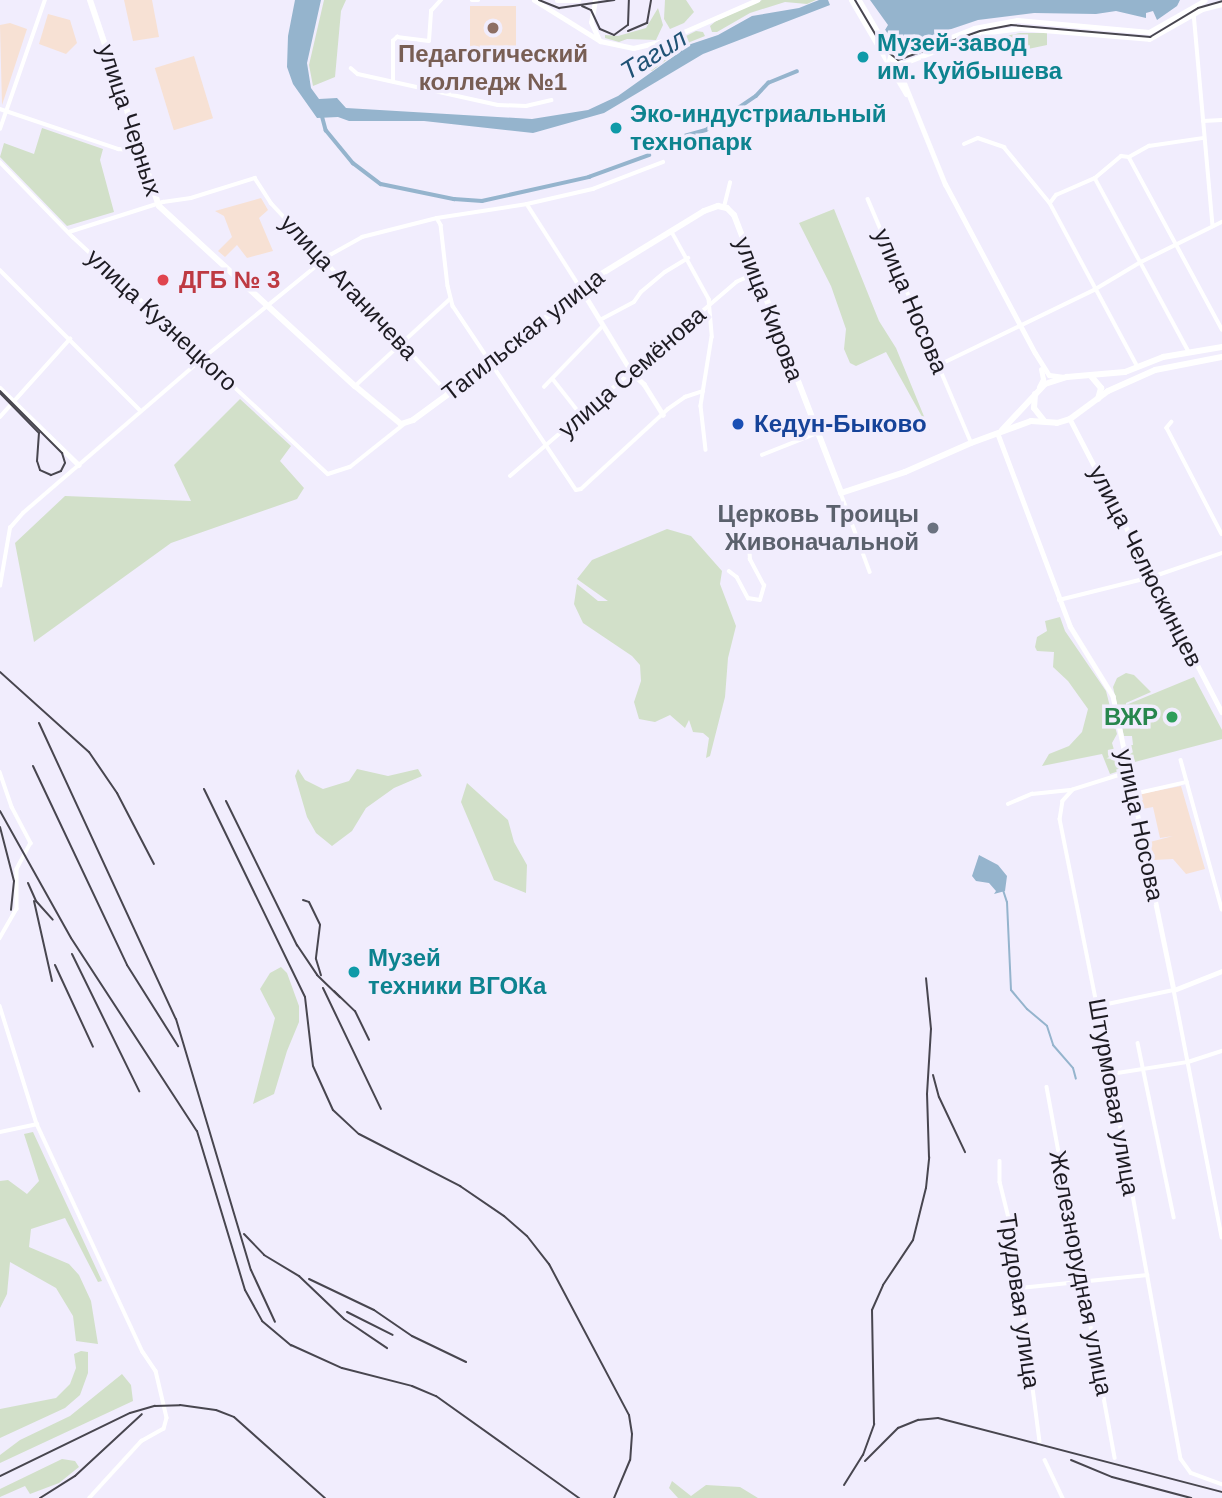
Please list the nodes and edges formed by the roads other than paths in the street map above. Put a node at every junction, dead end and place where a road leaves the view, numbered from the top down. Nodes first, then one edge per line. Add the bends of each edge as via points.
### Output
1 (45, 0) edge
2 (90, 0) edge
3 (441, 0) edge
4 (472, 0) edge
5 (478, 0) edge
6 (534, 0) edge
7 (560, 0) edge
8 (578, 0) edge
9 (594, 0) edge
10 (757, 0) edge
11 (851, 0) edge
12 (859, 0) edge
13 (1205, 0) edge
14 (1222, 4) edge
15 (1194, 13) junction
16 (557, 15) junction
17 (600, 41) junction
18 (888, 48) junction
19 (879, 49) junction
20 (914, 59) junction
21 (896, 62) junction
22 (351, 68) dead end
23 (904, 78) junction
24 (393, 82) junction
25 (551, 100) dead end
26 (909, 100) junction
27 (0, 109) edge
28 (6, 112) junction
29 (1203, 121) junction
30 (1222, 121) edge
31 (0, 129) edge
32 (1204, 138) junction
33 (964, 144) dead end
34 (139, 151) junction
35 (1129, 157) junction
36 (0, 162) edge
37 (663, 162) dead end
38 (1095, 178) junction
39 (730, 183) dead end
40 (868, 199) dead end
41 (157, 204) junction
42 (527, 204) junction
43 (1050, 204) junction
44 (724, 206) junction
45 (437, 218) junction
46 (1222, 222) edge
47 (1213, 226) junction
48 (671, 230) junction
49 (69, 232) junction
50 (1177, 243) junction
51 (688, 258) junction
52 (323, 261) junction
53 (1141, 262) junction
54 (0, 270) edge
55 (756, 274) junction
56 (580, 287) junction
57 (1097, 288) junction
58 (450, 299) junction
59 (709, 305) junction
60 (268, 306) junction
61 (600, 320) junction
62 (603, 326) junction
63 (1021, 327) junction
64 (1222, 329) edge
65 (70, 339) junction
66 (402, 344) junction
67 (1222, 347) edge
68 (1189, 352) junction
69 (1035, 353) junction
70 (1222, 357) edge
71 (202, 359) junction
72 (489, 363) junction
73 (939, 365) junction
74 (1138, 367) junction
75 (632, 371) junction
76 (1088, 375) junction
77 (1067, 377) junction
78 (553, 379) junction
79 (355, 386) junction
80 (544, 387) dead end
81 (0, 388) edge
82 (1037, 389) junction
83 (703, 391) junction
84 (448, 393) junction
85 (13, 400) junction
86 (1098, 400) junction
87 (141, 411) junction
88 (663, 415) junction
89 (582, 416) junction
90 (0, 417) edge
91 (853, 419) dead end
92 (1070, 419) junction
93 (1044, 421) junction
94 (1172, 422) dead end
95 (403, 424) junction
96 (816, 432) junction
97 (1000, 433) junction
98 (971, 443) junction
99 (545, 447) junction
100 (706, 450) dead end
101 (762, 455) dead end
102 (79, 464) junction
103 (328, 474) joint
104 (510, 476) dead end
105 (841, 493) junction
106 (1222, 534) edge
107 (749, 545) dead end
108 (1222, 554) edge
109 (729, 571) dead end
110 (870, 572) dead end
111 (1152, 576) junction
112 (0, 586) edge
113 (1059, 600) junction
114 (1222, 712) edge
115 (1181, 760) dead end
116 (0, 772) edge
117 (1130, 772) junction
118 (1187, 782) junction
119 (1073, 790) junction
120 (1134, 794) junction
121 (1008, 804) dead end
122 (1222, 909) edge
123 (0, 940) edge
124 (1222, 971) edge
125 (1174, 990) junction
126 (0, 1006) edge
127 (1098, 1006) junction
128 (1138, 1043) dead end
129 (1222, 1051) edge
130 (1188, 1062) junction
131 (1144, 1069) junction
132 (1111, 1074) junction
133 (1047, 1087) dead end
134 (37, 1124) junction
135 (0, 1132) edge
136 (1000, 1161) dead end
137 (1174, 1217) dead end
138 (1222, 1237) edge
139 (1147, 1275) junction
140 (1084, 1284) junction
141 (1020, 1288) junction
142 (1040, 1441) dead end
143 (1115, 1458) dead end
144 (1045, 1460) dead end
145 (1222, 1484) edge
146 (90, 1498) edge
147 (1063, 1498) edge

1 - 28 street
2 - 34 main road, улица Черных
3 - 24 street via 431,11 429,41 397,37 393,41
4 - 5 street
6 - 16 main road
7 - 8 main road
7 - 16 main road
9 - 17 main road via 591,22
10 - 17 main road via 644,47
11 - 19 main road
12 - 18 main road
13 - 18 main road via 1149,32 1017,20 974,28 908,54
14 - 15 main road
15 - 20 main road via 1149,39 1011,28 981,33
15 - 29 street
16 - 17 main road
18 - 21 main road
19 - 21 main road
19 - 26 main road
20 - 21 main road
20 - 23 main road
21 - 23 main road
22 - 24 street
23 - 26 main road
24 - 25 street via 498,105 526,106
26 - 63 main road via 945,184
27 - 28 street
28 - 31 street
28 - 34 street via 118,149
29 - 30 street
29 - 32 street
32 - 35 street via 1149,146
32 - 47 street
33 - 43 street via 978,138 1004,147
34 - 41 main road, улица Черных
35 - 38 street via 1121,156
35 - 50 street
36 - 49 street, улица Кузнецкого
37 - 42 street via 593,189
38 - 43 street via 1056,195
38 - 53 street
39 - 44 street
40 - 73 street, улица Носова
41 - 49 street
41 - 52 street, улица Аганичева via 255,178 265,196
41 - 60 main road, улица Черных
42 - 45 street
42 - 56 street
43 - 57 street
44 - 48 main road, Тагильская улица via 704,211
44 - 55 main road, улица Кирова via 734,215
45 - 52 street via 362,237
45 - 58 street
46 - 47 street
47 - 50 street
48 - 51 street
48 - 56 main road, Тагильская улица
49 - 71 street, улица Кузнецкого
50 - 53 street
50 - 64 street
51 - 59 street
51 - 61 street via 665,272 634,302
52 - 60 street
52 - 66 street, улица Аганичева
53 - 57 street
53 - 68 street
54 - 65 street
55 - 59 street, улица Семёнова via 736,282
55 - 96 main road, улица Кирова
56 - 61 street
56 - 72 main road, Тагильская улица via 533,331
57 - 63 street
57 - 74 street
58 - 66 street
58 - 72 street
59 - 75 street, улица Семёнова
59 - 83 street via 712,337
60 - 71 street
60 - 79 main road, улица Черных
61 - 62 street
62 - 75 street
62 - 78 street
63 - 69 main road
63 - 73 street
65 - 85 street
65 - 87 street
66 - 79 street
66 - 84 street, улица Аганичева
67 - 68 main road
68 - 74 main road
69 - 77 main road via 1049,375
69 - 82 main road via 1043,373
70 - 86 main road via 1155,370
71 - 87 street
71 - 103 street, улица Кузнецкого
72 - 84 main road, Тагильская улица
72 - 99 street
73 - 98 street, улица Носова
74 - 76 main road
75 - 88 street
75 - 89 street, улица Семёнова
76 - 77 main road
76 - 86 main road via 1100,384
77 - 82 main road
78 - 80 street
78 - 89 street
79 - 95 main road, улица Черных
81 - 85 street
82 - 93 main road via 1034,408
82 - 97 main road
83 - 88 street via 679,401
83 - 100 street
84 - 95 main road, Тагильская улица
85 - 90 street
85 - 102 street
86 - 92 main road
87 - 102 street
88 - 99 street via 579,490
89 - 99 street, улица Семёнова
91 - 96 street
92 - 93 main road
92 - 111 street, улица Челюскинцев
93 - 97 main road
94 - 106 street via 1166,427
95 - 103 street, Тагильская улица via 350,467
96 - 101 street
96 - 105 main road, улица Кирова
97 - 98 main road
97 - 113 street, улица Носова
98 - 105 main road
99 - 104 street, улица Семёнова
102 - 112 street via 10,528
105 - 110 street, улица Кирова
107 - 109 street via 751,563 764,586 760,600 750,600
108 - 111 street
111 - 113 street
111 - 114 street, улица Челюскинцев
113 - 117 street, улица Носова via 1075,636 1110,690
115 - 118 street
116 - 123 street via 31,843 17,869 17,909
117 - 119 street
117 - 120 street, улица Носова
118 - 120 street
118 - 122 street
119 - 121 street via 1032,794
119 - 127 street, Штурмовая улица via 1063,801 1060,819
120 - 125 street, улица Носова
124 - 125 street
125 - 127 street
125 - 130 street, улица Носова
126 - 134 street
127 - 132 street, Штурмовая улица
128 - 131 street
129 - 130 street
130 - 131 street
130 - 138 street, улица Носова
131 - 132 street
131 - 137 street
132 - 139 street, Штурмовая улица
133 - 140 street, Железнорудная улица
134 - 135 street
134 - 146 street via 156,1371 167,1418 164,1429 142,1441
136 - 141 street, Трудовая улица
139 - 140 street
139 - 145 street, Штурмовая улица via 1185,1467
140 - 141 street
140 - 143 street, Железнорудная улица
141 - 142 street, Трудовая улица
144 - 147 street

